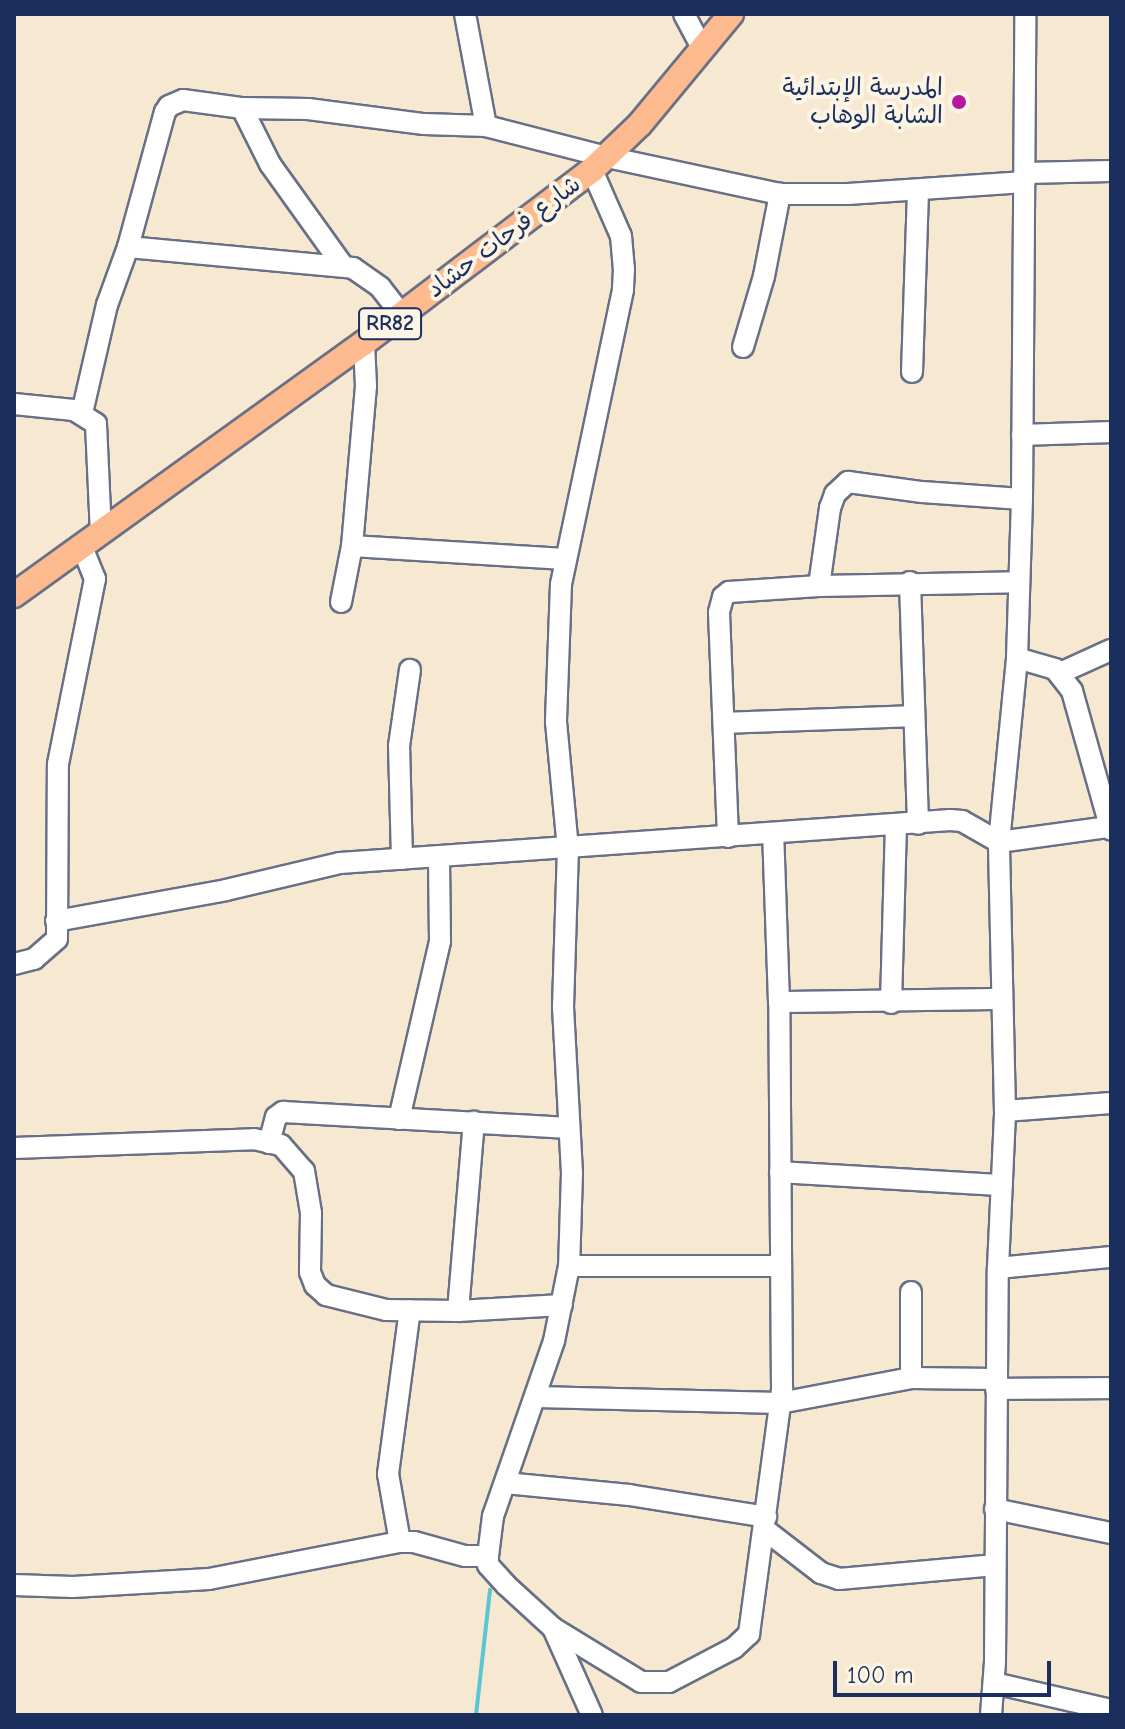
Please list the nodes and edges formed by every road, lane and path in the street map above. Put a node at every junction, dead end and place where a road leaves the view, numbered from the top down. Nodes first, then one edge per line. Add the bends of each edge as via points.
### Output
1 (465, 14) edge
2 (684, 14) edge
3 (731, 14) edge
4 (1025, 14) edge
5 (703, 49) junction
6 (242, 108) junction
7 (486, 126) junction
8 (600, 164) junction
9 (1111, 171) edge
10 (1025, 178) junction
11 (918, 191) junction
12 (780, 194) junction
13 (128, 247) junction
14 (343, 266) junction
15 (402, 315) junction
16 (364, 343) junction
17 (743, 347) dead end
18 (912, 372) dead end
19 (14, 404) edge
20 (82, 413) junction
21 (1111, 432) edge
22 (1022, 435) junction
23 (1022, 499) junction
24 (92, 540) junction
25 (352, 546) junction
26 (565, 559) junction
27 (910, 582) junction
28 (1019, 582) junction
29 (819, 586) junction
30 (14, 595) edge
31 (341, 602) dead end
32 (1111, 650) edge
33 (1017, 658) junction
34 (410, 670) dead end
35 (1060, 673) junction
36 (914, 716) junction
37 (724, 723) junction
38 (1102, 768) edge
39 (918, 824) junction
40 (896, 825) junction
41 (1110, 829) edge
42 (773, 834) junction
43 (728, 837) junction
44 (999, 842) junction
45 (568, 848) junction
46 (439, 857) junction
47 (402, 859) junction
48 (56, 921) junction
49 (14, 964) edge
50 (1002, 999) junction
51 (779, 1002) junction
52 (891, 1003) junction
53 (1111, 1103) edge
54 (1005, 1111) junction
55 (399, 1119) junction
56 (474, 1122) junction
57 (569, 1128) junction
58 (269, 1143) junction
59 (14, 1148) edge
60 (780, 1172) junction
61 (1002, 1185) junction
62 (1111, 1257) edge
63 (569, 1266) junction
64 (781, 1266) junction
65 (998, 1268) junction
66 (911, 1292) dead end
67 (562, 1305) junction
68 (410, 1310) junction
69 (458, 1311) junction
70 (911, 1378) junction
71 (996, 1384) junction
72 (1111, 1388) edge
73 (536, 1397) junction
74 (780, 1403) junction
75 (505, 1483) junction
76 (995, 1509) junction
77 (765, 1523) junction
78 (1111, 1533) edge
79 (400, 1542) junction
80 (488, 1556) junction
81 (995, 1565) junction
82 (14, 1585) edge
83 (553, 1628) junction
84 (994, 1683) junction
85 (1111, 1710) edge
86 (592, 1715) edge
87 (991, 1715) edge

1 - 7 street
2 - 5 street
3 - 5 main road, شارع فرحات حشاد / RR82
4 - 10 street
5 - 8 main road, شارع فرحات حشاد / RR82
6 - 7 street
6 - 13 street via 183,100 169,106
6 - 14 street via 270,164
7 - 8 street
8 - 12 street
8 - 15 main road, شارع فرحات حشاد / RR82
8 - 26 street via 621,236 624,280
9 - 10 street
10 - 11 street
10 - 22 street
11 - 12 street
11 - 18 street
12 - 17 street
13 - 14 street
13 - 20 street via 107,305
14 - 15 street via 368,276
15 - 16 main road, شارع فرحات حشاد / RR82
16 - 24 main road, شارع فرحات حشاد / RR82
16 - 25 street via 366,386
19 - 20 street
20 - 24 street via 96,424 98,438
21 - 22 street
22 - 23 street
23 - 28 street
23 - 29 street via 848,482 830,508
24 - 30 main road, شارع فرحات حشاد / RR82
24 - 48 street via 95,579 58,764
25 - 26 street
25 - 31 street
26 - 45 street via 556,722
27 - 28 street
27 - 29 street
27 - 36 street
28 - 33 street
29 - 37 street via 729,592 723,597 719,612
32 - 35 street
33 - 35 street
33 - 44 street
34 - 47 street via 399,746
35 - 38 street
36 - 37 street
36 - 39 street
37 - 43 street
38 - 41 street
39 - 40 street
39 - 44 street via 962,821
40 - 42 street
40 - 52 street
41 - 44 street
42 - 43 street
42 - 51 street
43 - 45 street
44 - 50 street
45 - 46 street
45 - 57 street via 563,1007
46 - 47 street
46 - 55 street via 440,941
47 - 48 street via 340,863
48 - 49 street via 57,939 34,959
50 - 52 street
50 - 54 street
51 - 52 street
51 - 60 street
53 - 54 street
54 - 61 street
55 - 56 street
55 - 58 street via 283,1112 276,1117
56 - 57 street
56 - 69 street
57 - 63 street
58 - 59 street via 254,1139
58 - 68 street via 291,1153 304,1171 315,1285 326,1295 356,1304
60 - 61 street
60 - 64 street
61 - 65 street
62 - 65 street
63 - 64 street
63 - 67 street
64 - 74 street
65 - 71 street
66 - 70 street
67 - 69 street
67 - 73 street
68 - 69 street
68 - 79 street via 388,1474
70 - 71 street
70 - 74 street
71 - 72 street
71 - 76 street
73 - 74 street
73 - 75 street
74 - 77 street
75 - 77 street via 629,1495
75 - 80 street via 493,1516
76 - 78 street
76 - 81 street
77 - 81 street via 821,1573 839,1579
77 - 83 street via 749,1634 734,1648 669,1682 641,1682
79 - 80 street
79 - 82 street via 209,1579
80 - 83 street via 488,1565 506,1585
81 - 84 street
83 - 86 street
84 - 85 street
84 - 87 street

